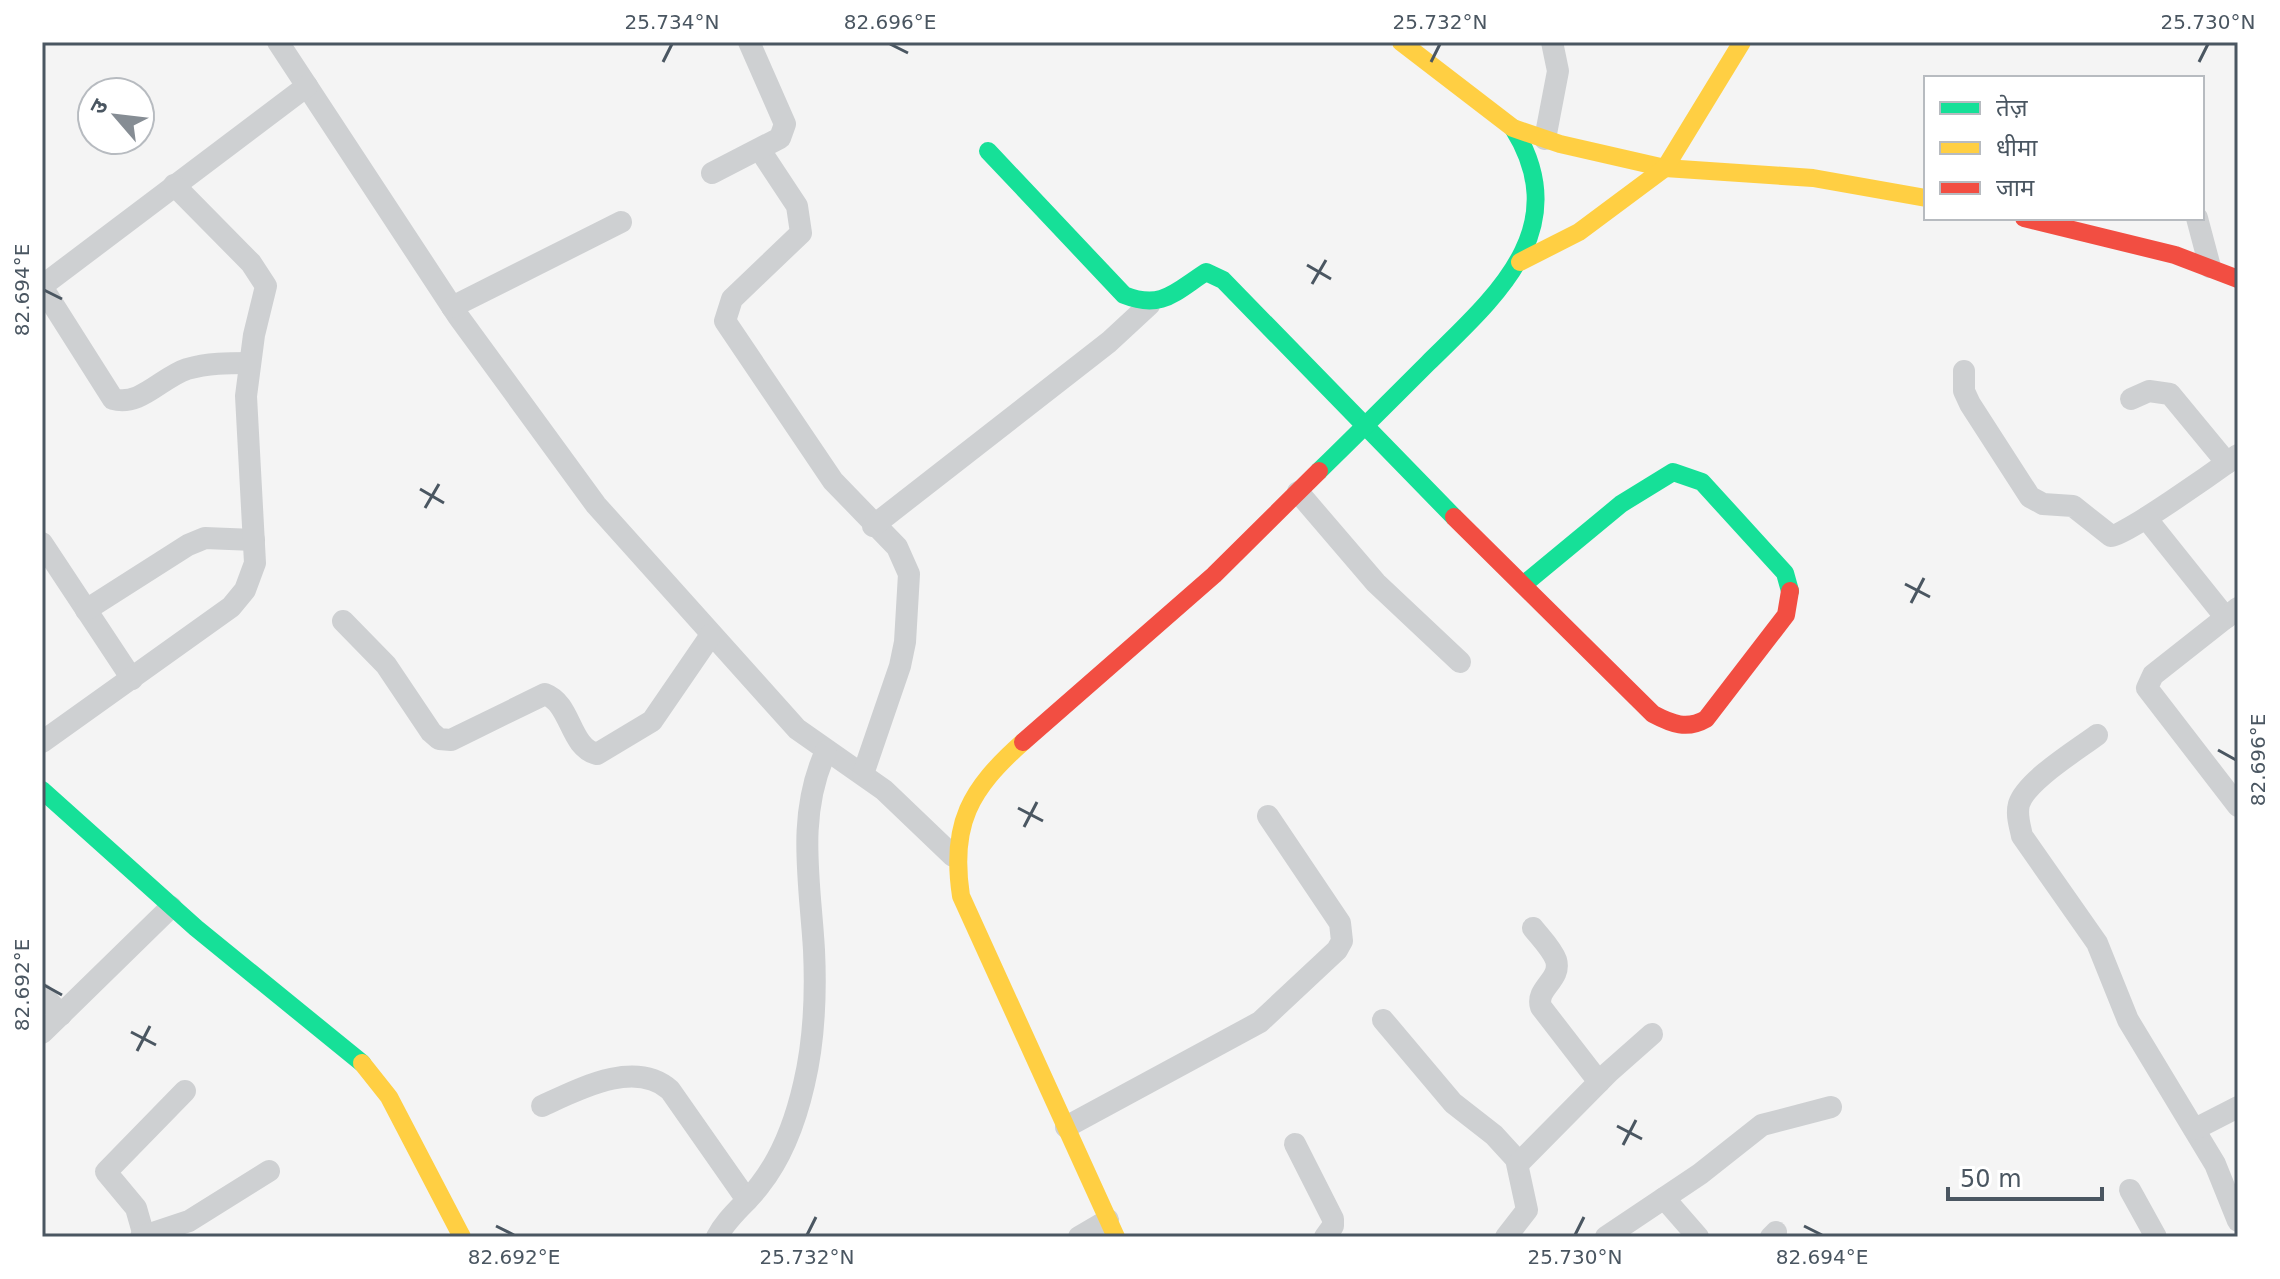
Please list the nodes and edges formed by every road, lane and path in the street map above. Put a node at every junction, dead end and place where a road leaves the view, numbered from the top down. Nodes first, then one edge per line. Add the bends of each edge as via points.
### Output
1 (278, 42) edge
2 (749, 42) edge
3 (1401, 42) edge
4 (1437, 42) edge
5 (1552, 42) edge
6 (1742, 42) edge
7 (1443, 73) junction
8 (307, 86) junction
9 (1513, 128) junction
10 (1545, 139) junction
11 (760, 150) junction
12 (988, 151) dead end
13 (1665, 168) junction
14 (712, 173) dead end
15 (174, 185) junction
16 (1924, 198) edge
17 (2032, 220) edge
18 (2198, 220) edge
19 (621, 222) dead end
20 (1520, 262) junction
21 (2210, 267) junction
22 (2238, 279) edge
23 (42, 286) edge
24 (1149, 305) junction
25 (452, 307) junction
26 (250, 363) junction
27 (1964, 371) dead end
28 (2131, 399) dead end
29 (1363, 427) junction
30 (2232, 459) edge
31 (1298, 492) junction
32 (2146, 518) junction
33 (873, 526) junction
34 (254, 540) junction
35 (42, 543) edge
36 (1523, 585) junction
37 (86, 610) junction
38 (343, 621) dead end
39 (2232, 621) edge
40 (711, 635) junction
41 (1460, 662) dead end
42 (132, 679) junction
43 (2097, 735) dead end
44 (42, 742) edge
45 (826, 751) junction
46 (863, 774) junction
47 (42, 790) edge
48 (2238, 806) edge
49 (1268, 816) dead end
50 (953, 856) junction
51 (171, 907) junction
52 (1533, 928) dead end
53 (42, 994) edge
54 (61, 1015) junction
55 (1383, 1020) dead end
56 (42, 1033) edge
57 (1652, 1034) dead end
58 (1599, 1082) junction
59 (185, 1091) dead end
60 (542, 1106) dead end
61 (1831, 1107) dead end
62 (2238, 1107) edge
63 (1066, 1127) junction
64 (2195, 1129) junction
65 (1295, 1144) dead end
66 (1518, 1164) junction
67 (269, 1171) dead end
68 (2130, 1190) dead end
69 (1664, 1198) junction
70 (747, 1200) junction
71 (2238, 1221) edge
72 (1112, 1228) edge
73 (2238, 1230) edge
74 (142, 1236) edge
75 (462, 1237) edge
76 (717, 1237) edge
77 (1079, 1237) edge
78 (1325, 1237) edge
79 (1506, 1237) edge
80 (1606, 1237) edge
81 (1698, 1237) edge
82 (2156, 1237) edge
83 (2224, 1237) edge

1 - 8 street
2 - 11 street via 785,124 780,138
3 - 7 street
4 - 7 street
5 - 10 street via 1558,71
6 - 13 street
7 - 9 street
8 - 15 street
8 - 25 street
9 - 10 street
9 - 20 street via 1524,142 1534,217
10 - 13 street
11 - 14 street
11 - 33 street via 797,206 801,233 732,299 725,321 833,481
12 - 24 street via 1110,283
13 - 16 street via 1813,178
13 - 20 street via 1579,232
15 - 23 street
15 - 26 street via 251,263 266,286
17 - 21 street
18 - 21 street
19 - 25 street
20 - 29 street via 1492,300
21 - 22 street
23 - 26 street via 113,399 132,400 184,370 212,363
24 - 29 street via 1206,272 1214,274
24 - 33 street
25 - 40 street via 596,505
26 - 34 street via 247,456
27 - 32 street via 1970,404 2034,501 2073,506 2111,536 2130,531
28 - 30 street via 2149,391 2170,394
29 - 31 street
29 - 36 street
30 - 32 street
31 - 41 street via 1376,583
31 - 50 street via 1214,575 1005,758 961,817
32 - 39 street
33 - 46 street via 903,559 909,574 908,610 900,666
34 - 37 street via 205,538 188,545
34 - 42 street via 252,577 231,607
35 - 37 street
36 - 36 street via 1641,490 1672,472 1702,482 1785,573 1791,601 1786,615 1706,719 1679,727 1653,714
37 - 42 street
38 - 40 street via 386,665 439,739 451,740 545,694 557,701 584,748 597,754 652,721
39 - 48 street via 2153,675 2147,688
40 - 45 street via 775,707
42 - 44 street
43 - 64 street via 2032,786 2018,807 2018,820 2022,836 2097,943 2128,1020
45 - 46 street
45 - 70 street via 814,776 805,829 814,954 804,1084 779,1153
46 - 50 street
47 - 51 street
49 - 63 street via 1340,923 1337,950 1260,1022
50 - 63 street via 961,896
51 - 54 street
51 - 75 street via 303,1011 371,1074 389,1097
52 - 58 street via 1556,959 1557,969 1541,992 1541,1007
53 - 54 street
54 - 56 street
55 - 66 street via 1453,1103 1494,1135
57 - 58 street
58 - 66 street
59 - 74 street via 106,1172 136,1208
60 - 70 street via 601,1082 641,1075 660,1080
61 - 69 street via 1762,1125
62 - 64 street
63 - 72 street
64 - 71 street
65 - 78 street via 1333,1219
66 - 79 street via 1527,1210
67 - 74 street via 189,1221
68 - 82 street
69 - 80 street
69 - 81 street
70 - 76 street
72 - 77 street
73 - 83 street

